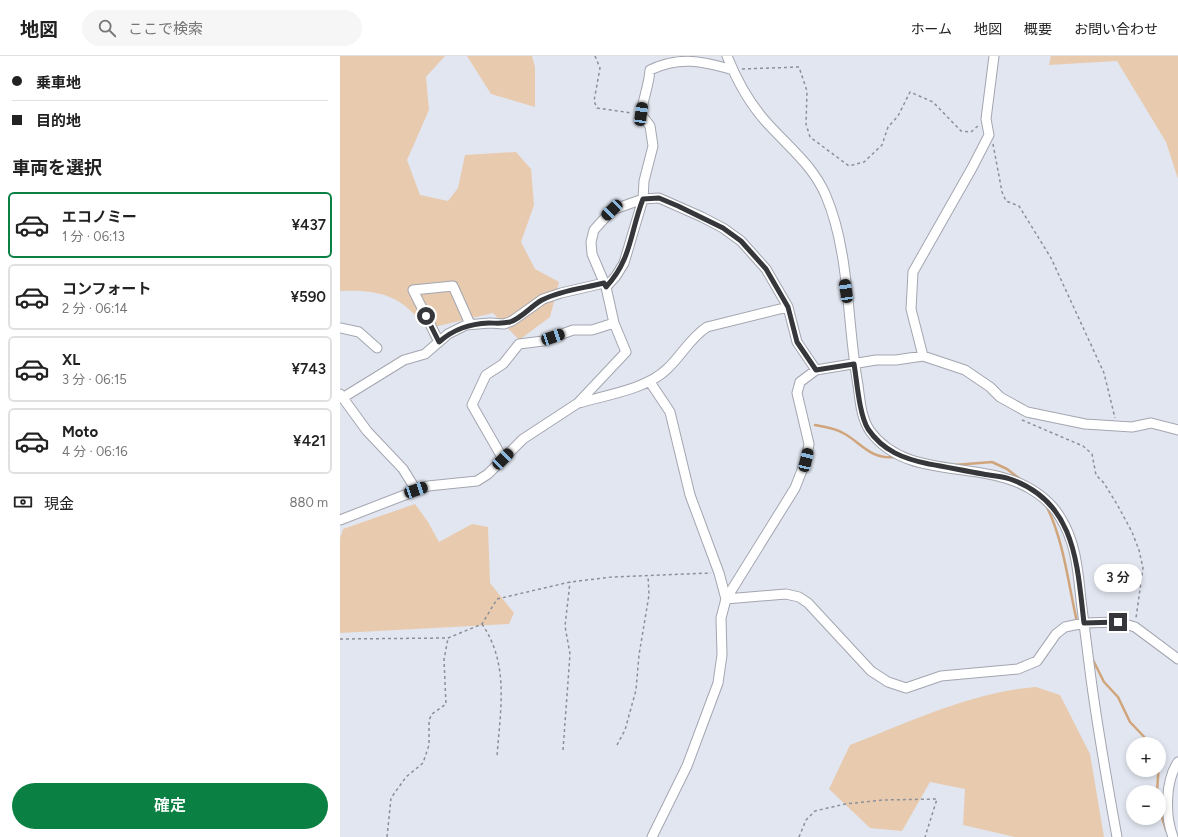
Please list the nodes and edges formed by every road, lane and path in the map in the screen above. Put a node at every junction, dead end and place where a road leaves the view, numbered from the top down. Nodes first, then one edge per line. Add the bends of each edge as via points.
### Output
1 (595, 56) edge
2 (727, 56) edge
3 (994, 56) edge
4 (732, 70) junction
5 (641, 114) junction
6 (986, 118) junction
7 (988, 135) junction
8 (643, 199) junction
9 (605, 285) junction
10 (788, 307) junction
11 (614, 323) junction
12 (470, 324) junction
13 (340, 328) edge
14 (439, 342) junction
15 (377, 348) dead end
16 (923, 356) junction
17 (854, 364) junction
18 (816, 370) junction
19 (650, 382) junction
20 (342, 396) edge
21 (578, 403) junction
22 (1019, 418) dead end
23 (1116, 426) junction
24 (1178, 430) edge
25 (503, 459) junction
26 (416, 490) junction
27 (340, 520) edge
28 (719, 573) junction
29 (648, 576) junction
30 (570, 582) junction
31 (726, 599) junction
32 (1084, 623) junction
33 (482, 624) junction
34 (1135, 627) junction
35 (448, 638) junction
36 (340, 639) edge
37 (1178, 659) edge
38 (617, 745) dead end
39 (563, 750) dead end
40 (497, 757) dead end
41 (1178, 762) edge
42 (387, 837) edge
43 (652, 837) edge
44 (799, 837) edge
45 (925, 837) edge
46 (1117, 837) edge
47 (1173, 837) edge

1 - 5 path via 600,68 594,101 597,108
2 - 4 street
3 - 6 street
4 - 5 street via 702,61 667,64 650,70
4 - 6 path via 799,67 807,90 806,124 810,137 849,166 864,162 882,145 888,127 898,116 910,92 933,102 961,131 971,132
4 - 17 street via 767,123 814,172 827,196 838,233
5 - 8 street via 650,126 653,146 644,181
6 - 7 street
7 - 16 street via 914,272 911,309
7 - 23 path via 994,147 1006,201 1019,206 1052,258 1104,373
8 - 9 street via 624,263 616,276
8 - 9 street via 612,210 594,230 592,254
8 - 10 street via 659,198 678,206 723,228 741,241 766,269
9 - 11 street
9 - 12 street via 543,299 504,324
10 - 18 street via 797,342
10 - 19 street via 707,327 696,333 667,369
11 - 21 street via 626,352
11 - 25 street via 592,330 573,330 543,341 519,344 503,364 486,375 472,405
12 - 14 street via 448,334
12 - 14 street via 453,286 413,290
13 - 15 street via 359,332
14 - 20 street via 425,354 404,360
16 - 17 street
16 - 23 street via 966,370 1000,397 1027,412 1085,424
17 - 18 street
17 - 32 street via 867,427 876,440 889,450 904,459 1009,479 1028,487 1060,515 1074,548
18 - 31 street via 800,382 797,393 809,444 806,460 780,514
19 - 21 street
19 - 28 street via 670,412 690,495
20 - 26 street via 367,430 403,469
21 - 25 street via 523,439
22 - 34 path via 1083,446 1092,454 1096,474 1104,483 1132,532 1143,568
23 - 24 street via 1132,427 1151,423
25 - 26 street via 477,481 428,486
26 - 27 street
28 - 29 path
28 - 31 street
29 - 30 path
29 - 38 path via 649,595 638,655 636,690 625,730
30 - 33 path via 497,599
30 - 39 path via 565,626 570,654
31 - 32 street via 786,594 799,597 808,603 871,670 888,682 906,688 941,676 1018,670 1043,655 1056,634 1065,627
31 - 43 street via 721,618 722,655 718,683 687,766
32 - 34 street via 1118,622
32 - 46 street
33 - 35 path
33 - 40 path via 490,635 501,668
34 - 37 street
35 - 36 path
35 - 42 path via 444,660 446,704 432,714 429,745 423,763 406,777 391,798
41 - 47 street via 1169,789 1169,826
44 - 45 path via 806,820 815,811 845,804 883,800 937,799

